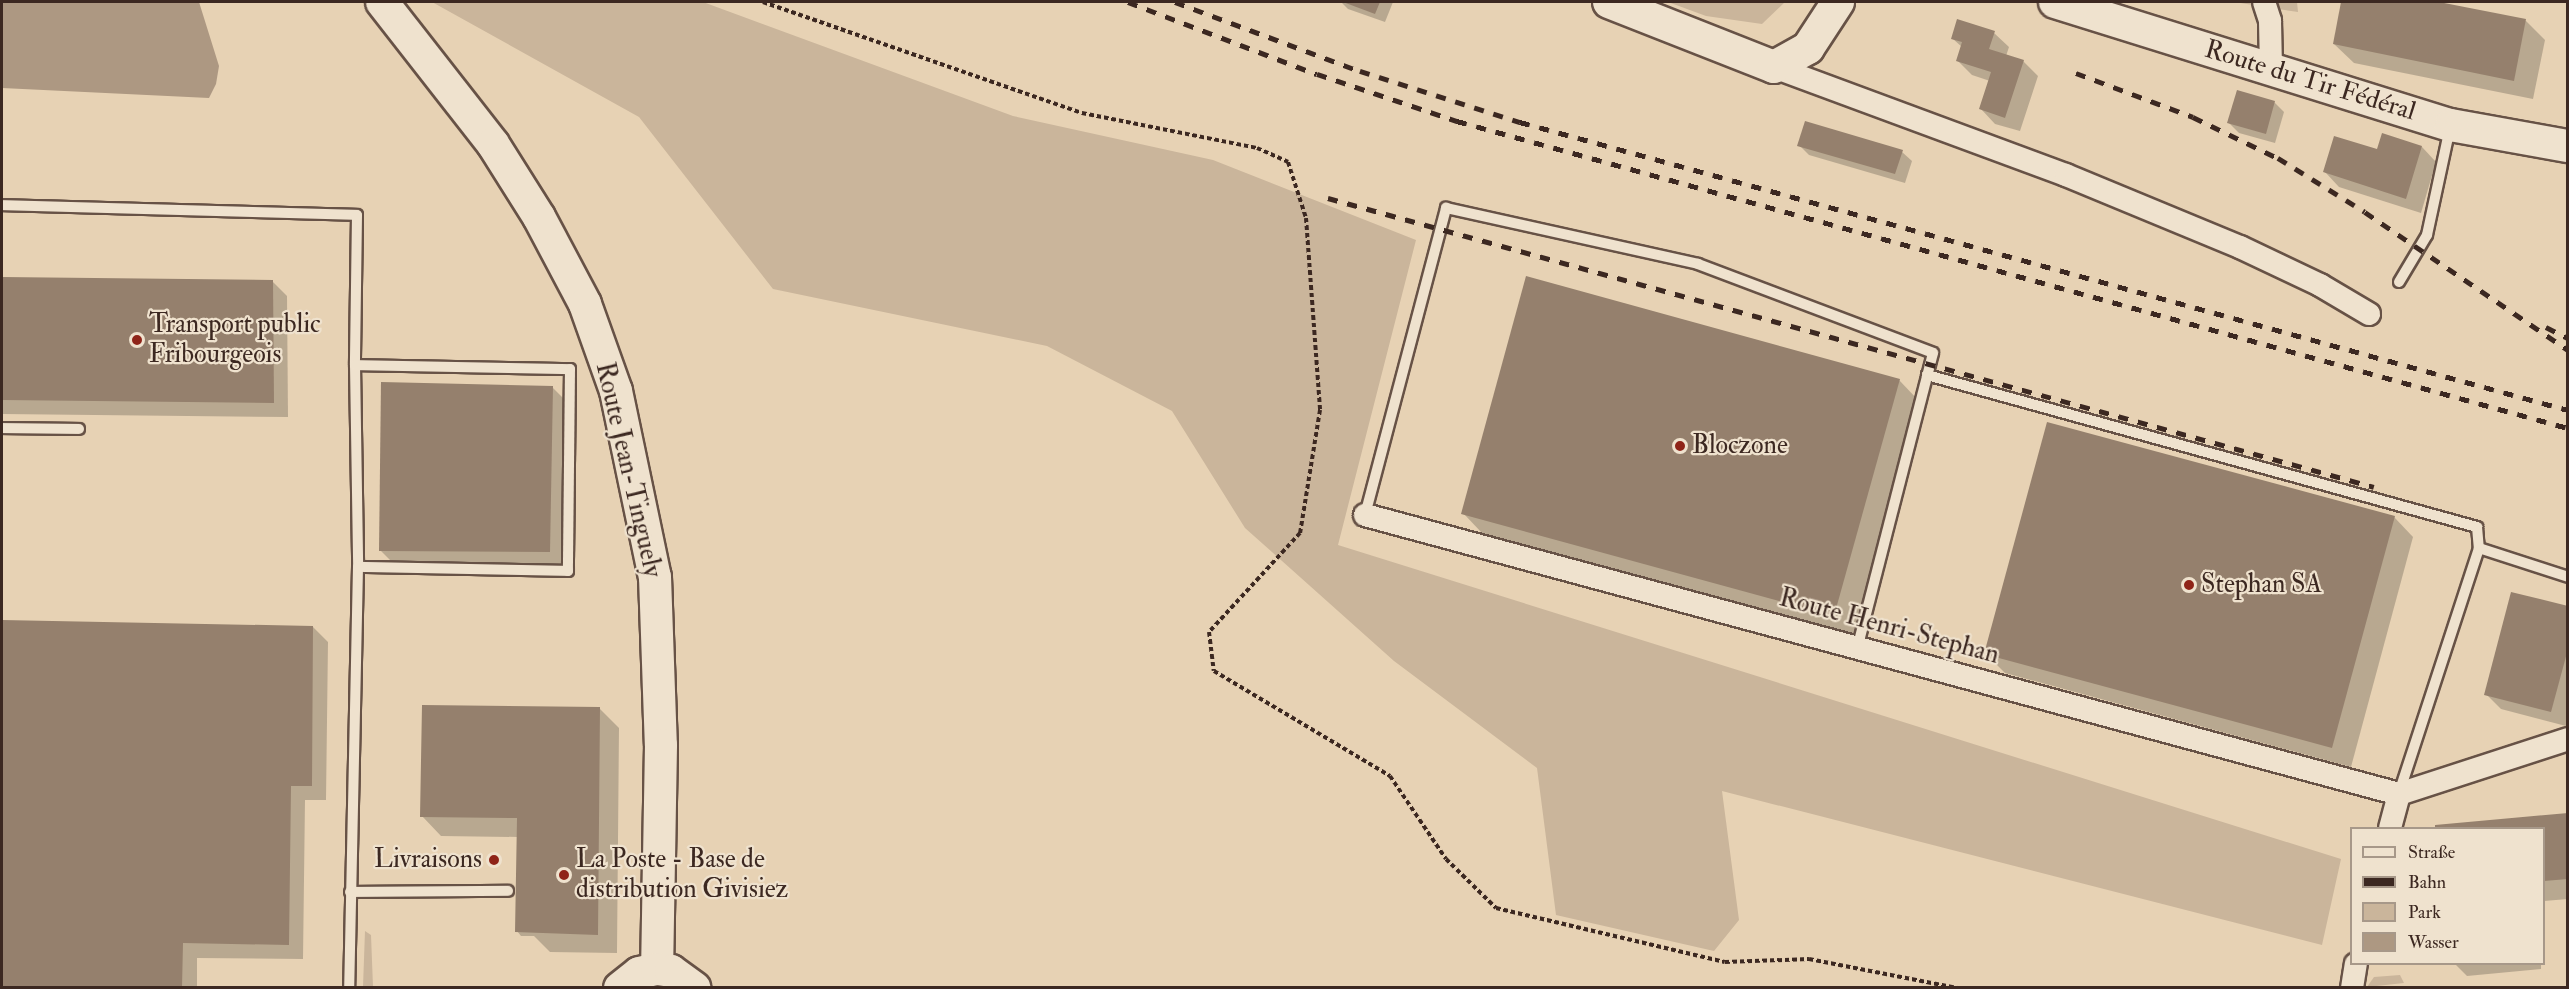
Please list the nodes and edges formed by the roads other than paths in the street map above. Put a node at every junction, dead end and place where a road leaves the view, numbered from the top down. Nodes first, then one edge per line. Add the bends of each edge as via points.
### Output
1 (382, 2) edge
2 (1609, 2) edge
3 (1838, 2) edge
4 (2055, 2) edge
5 (2264, 2) edge
6 (1774, 67) junction
7 (2271, 69) junction
8 (2451, 125) junction
9 (2568, 146) edge
10 (2, 204) edge
11 (2399, 282) dead end
12 (2369, 314) dead end
13 (355, 365) junction
14 (1927, 375) junction
15 (2, 428) edge
16 (79, 429) dead end
17 (1365, 514) joint
18 (2480, 548) junction
19 (358, 567) junction
20 (2568, 576) edge
21 (1857, 648) junction
22 (2568, 739) edge
23 (2399, 794) junction
24 (2390, 827) edge
25 (508, 891) dead end
26 (350, 892) junction
27 (2356, 965) edge
28 (657, 969) junction
29 (349, 987) edge
30 (621, 987) edge
31 (694, 987) edge
32 (2352, 987) edge

1 - 28 main road, Route Jean-Tinguely via 494,144 539,217 585,304 616,392 655,577 661,745
2 - 6 main road
3 - 6 main road via 1808,48
4 - 7 main road, Route du Tir Fédéral
5 - 7 street via 2270,21
6 - 12 street via 2066,175 2241,247
7 - 8 main road, Route du Tir Fédéral
8 - 9 main road, Route du Tir Fédéral
8 - 11 lane via 2427,235
10 - 13 lane via 357,215
13 - 19 lane
13 - 19 lane via 570,369 568,571
14 - 17 lane via 1933,353 1698,264 1446,208
14 - 18 lane via 2477,527
14 - 21 lane
15 - 16 lane
17 - 21 street, Route Henri-Stephan
18 - 20 lane
18 - 23 lane
19 - 26 lane
21 - 23 street, Route Henri-Stephan
22 - 23 street
23 - 24 street
25 - 26 lane
26 - 29 lane
27 - 32 street
28 - 30 main road via 639,972
28 - 31 main road via 671,971

